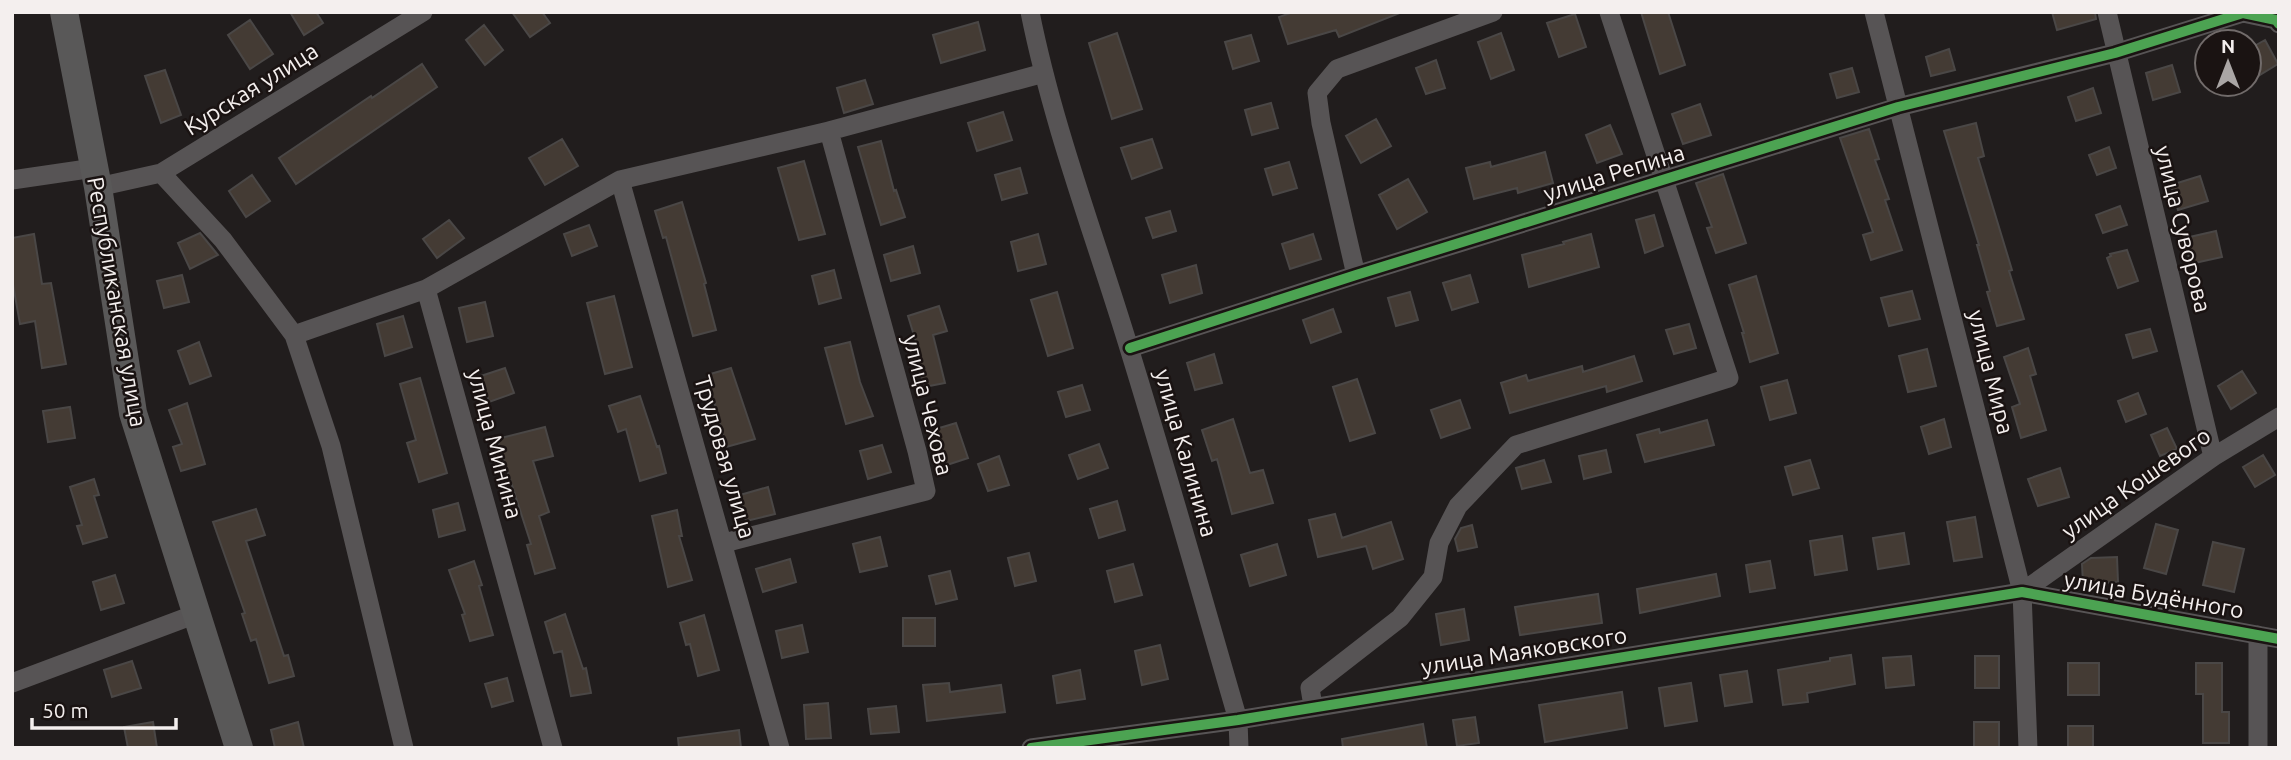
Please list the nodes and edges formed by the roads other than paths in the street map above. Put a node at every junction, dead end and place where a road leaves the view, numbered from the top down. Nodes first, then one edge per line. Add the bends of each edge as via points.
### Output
1 (64, 12) edge
2 (423, 12) edge
3 (1030, 12) edge
4 (1493, 12) edge
5 (1609, 12) edge
6 (1874, 12) edge
7 (2107, 12) edge
8 (2279, 24) edge
9 (2115, 53) junction
10 (1044, 73) junction
11 (1898, 107) junction
12 (829, 131) junction
13 (160, 173) junction
14 (96, 177) junction
15 (1665, 179) junction
16 (12, 180) edge
17 (620, 180) junction
18 (1356, 275) junction
19 (426, 289) junction
20 (294, 335) junction
21 (1130, 348) junction
22 (2279, 417) edge
23 (2213, 457) junction
24 (724, 543) junction
25 (2022, 592) junction
26 (196, 614) junction
27 (2258, 635) junction
28 (2279, 639) edge
29 (12, 683) edge
30 (1313, 706) junction
31 (1238, 720) junction
32 (239, 748) edge
33 (404, 748) edge
34 (554, 748) edge
35 (780, 748) edge
36 (1031, 748) edge
37 (1239, 748) edge
38 (2028, 748) edge
39 (2258, 748) edge

1 - 14 street, Республиканская улица
2 - 13 street, Курская улица
3 - 10 street, улица Калинина
4 - 18 street via 1337,69 1317,93
5 - 15 street, улица Репина
6 - 11 street, улица Мира
7 - 9 street, улица Суворова
8 - 9 street, улица Репина via 2243,13
9 - 11 street, улица Репина
9 - 23 street, улица Суворова
10 - 12 street
10 - 21 street, улица Калинина
11 - 15 street, улица Репина
11 - 25 street, улица Мира
12 - 17 street
12 - 24 street, улица Чехова via 926,491
13 - 14 street, Курская улица
13 - 20 street via 223,240
14 - 16 street, Курская улица
14 - 26 street, Республиканская улица via 133,413
15 - 18 street, улица Репина
15 - 30 street, улица Репина via 1729,378 1516,445 1458,506 1439,543 1433,577 1400,618 1310,688
17 - 19 street
17 - 24 street, Трудовая улица
18 - 21 street, улица Репина
19 - 20 street
19 - 34 street, улица Минина
20 - 33 street via 331,446
21 - 31 street, улица Калинина
22 - 23 street, улица Кошевого
23 - 25 street, улица Кошевого
24 - 35 street, Трудовая улица
25 - 27 street, улица Будённого
25 - 30 street, улица Маяковского
25 - 38 street, улица Мира
26 - 29 street
26 - 32 street, Республиканская улица
27 - 28 street, улица Будённого
27 - 39 street
30 - 31 street, улица Маяковского
31 - 36 street, улица Маяковского
31 - 37 street, улица Калинина

